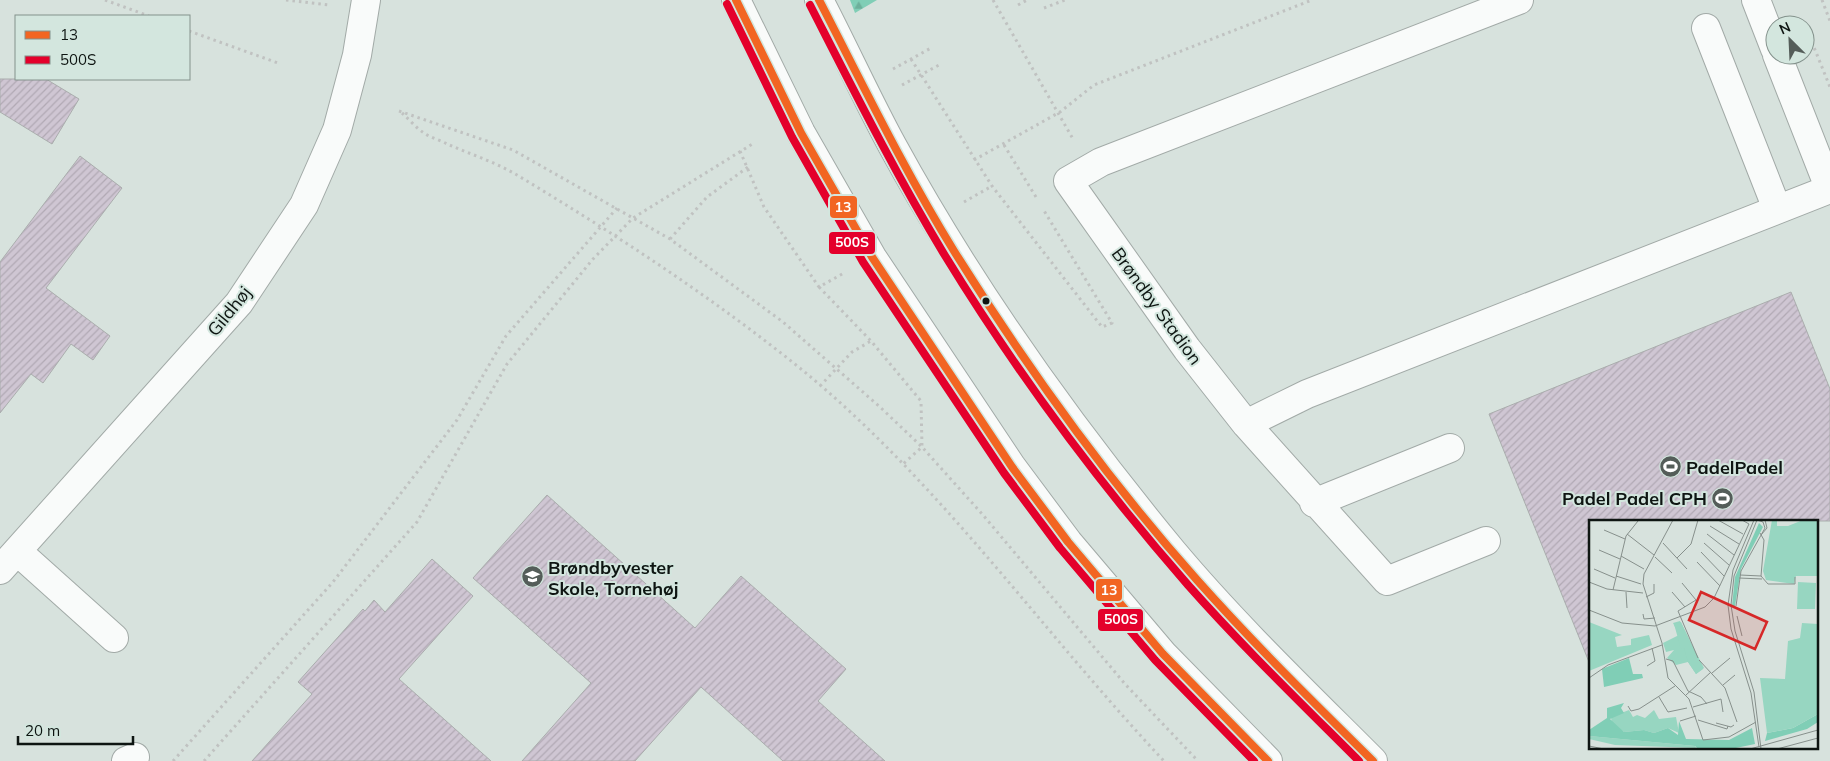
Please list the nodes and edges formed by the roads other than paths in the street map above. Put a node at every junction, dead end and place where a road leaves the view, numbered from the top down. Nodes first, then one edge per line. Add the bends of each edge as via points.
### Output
1 (736, 0) edge
2 (819, 0) edge
3 (1519, 0) edge
4 (1756, 0) edge
5 (366, 3) edge
6 (1765, 23) edge
7 (1706, 28) dead end
8 (1781, 65) edge
9 (1830, 190) edge
10 (1778, 209) junction
11 (1246, 424) junction
12 (1450, 448) dead end
13 (1314, 502) junction
14 (1486, 541) dead end
15 (8, 560) edge
16 (114, 638) dead end
17 (1268, 761) edge
18 (1373, 761) edge

1 - 17 street via 801,133 872,257 1012,467 1068,542 1163,654
2 - 18 street via 892,144 930,210 1055,399 1173,552 1269,657
3 - 11 street, Brøndby Stadion via 1101,162 1068,181 1187,349
4 - 6 street
5 - 15 street, Gildhøj via 357,56 337,130 304,206 239,302
7 - 10 street
8 - 9 street
9 - 10 street
10 - 11 street via 1307,394
11 - 13 street, Brøndby Stadion
12 - 13 street
13 - 14 street, Brøndby Stadion via 1387,581
15 - 16 street

